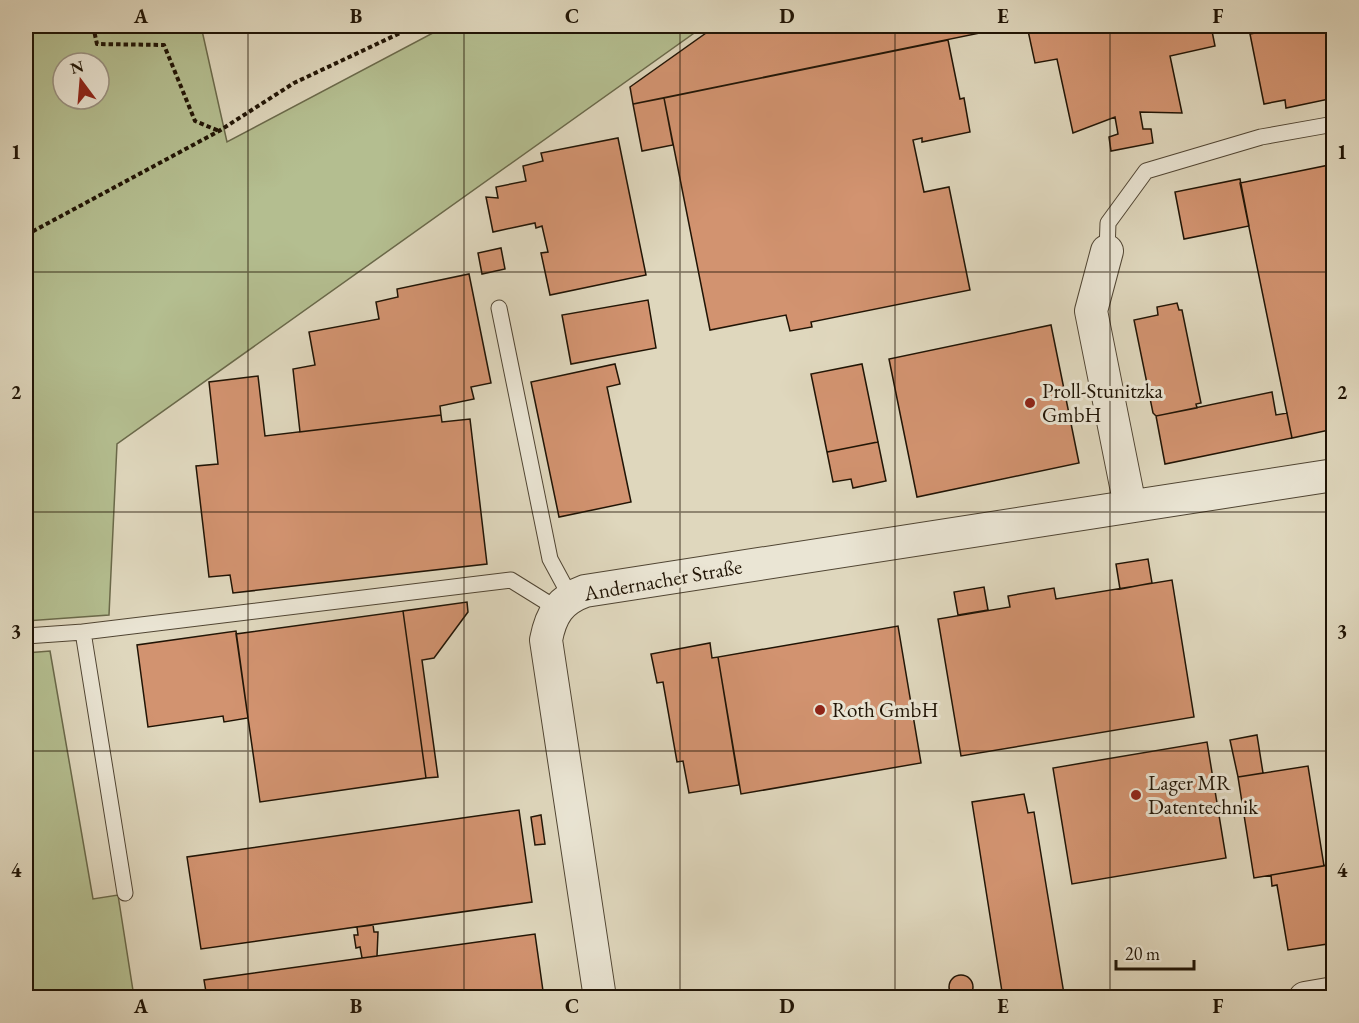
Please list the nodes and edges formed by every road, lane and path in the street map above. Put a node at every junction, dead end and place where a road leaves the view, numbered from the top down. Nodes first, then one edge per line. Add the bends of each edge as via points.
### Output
1 (93, 26) edge
2 (415, 26) edge
3 (1334, 124) edge
4 (219, 131) junction
5 (26, 235) edge
6 (1107, 251) joint
7 (499, 308) dead end
8 (1334, 475) edge
9 (1130, 506) junction
10 (563, 602) junction
11 (83, 632) junction
12 (26, 636) edge
13 (124, 893) dead end
14 (1334, 993) edge
15 (600, 998) edge
16 (1305, 998) edge

1 - 4 path via 97,44 164,45 195,121
2 - 4 path via 294,83
3 - 6 lane via 1260,137 1146,171 1108,223
4 - 5 path
6 - 9 street via 1091,310
7 - 10 lane via 550,559
8 - 9 street, Andernacher Straße
9 - 10 street, Andernacher Straße via 585,591
10 - 11 lane via 511,580
10 - 15 street, Andernacher Straße via 549,624 546,640
11 - 12 lane
11 - 13 lane
14 - 16 street

